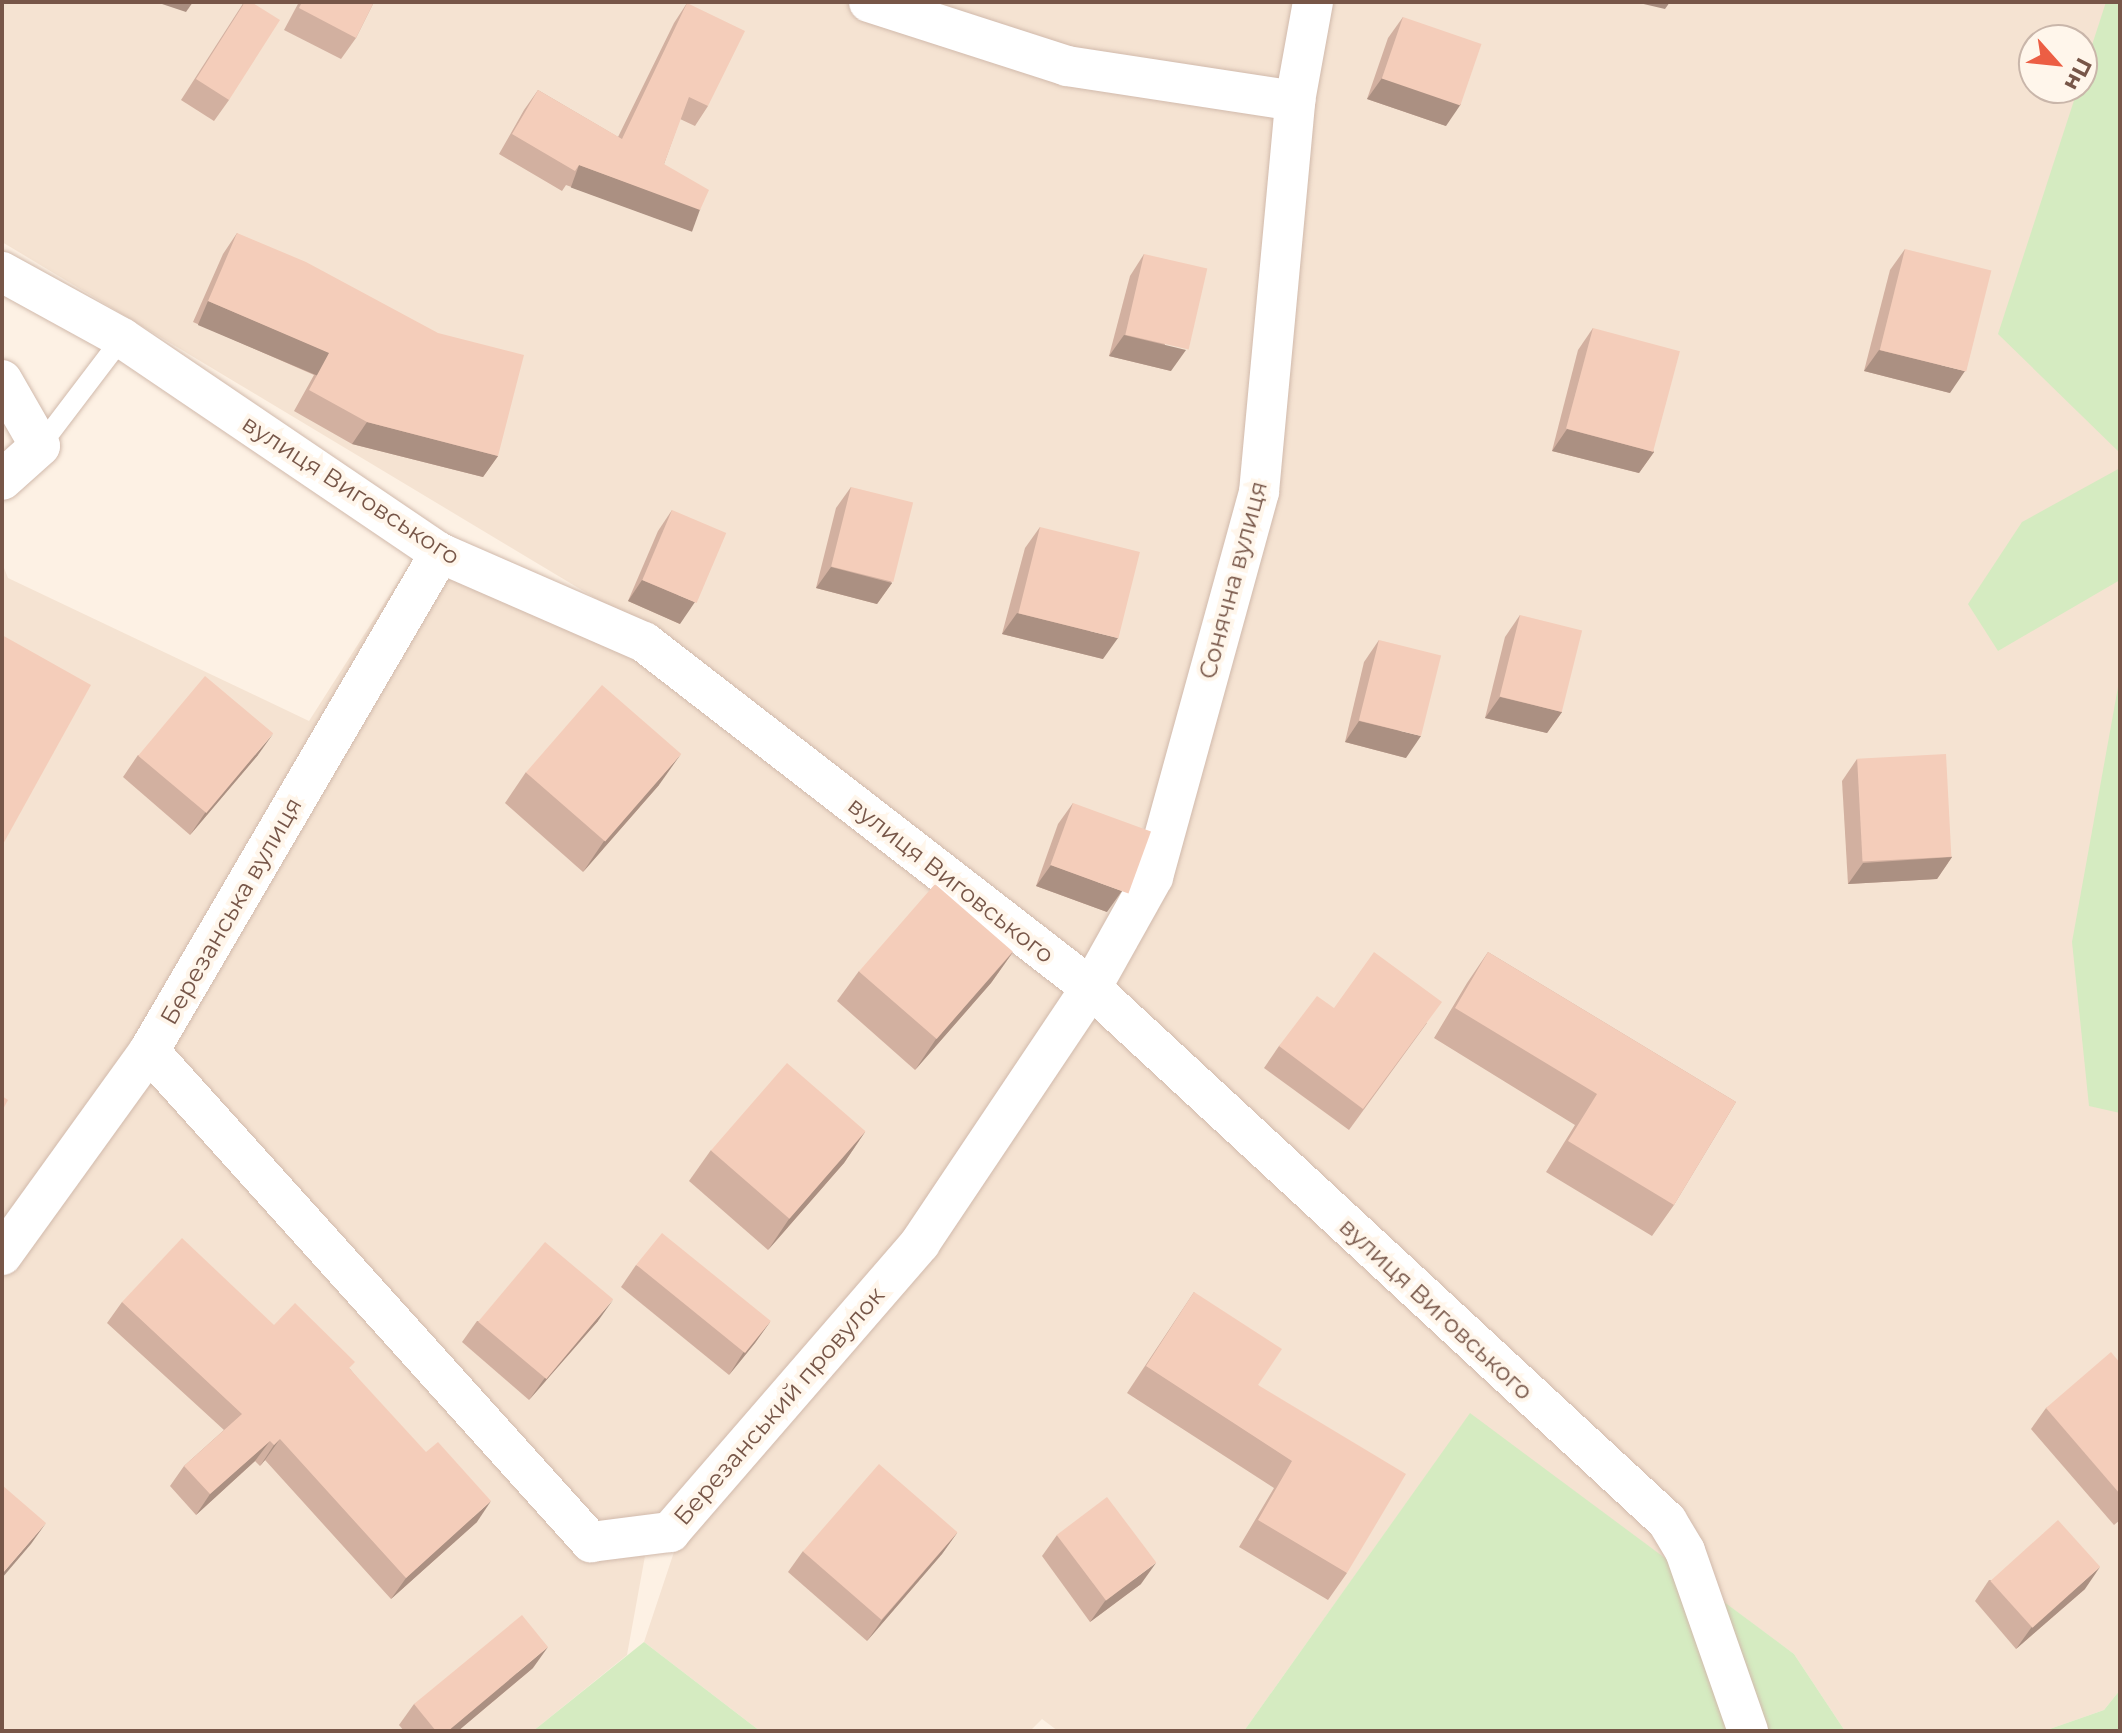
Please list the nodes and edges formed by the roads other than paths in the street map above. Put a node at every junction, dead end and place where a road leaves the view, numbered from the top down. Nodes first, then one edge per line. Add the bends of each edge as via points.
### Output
1 (869, 2) edge
2 (1313, 2) edge
3 (1295, 101) junction
4 (2, 272) edge
5 (122, 338) junction
6 (2, 380) edge
7 (40, 446) junction
8 (2, 480) edge
9 (440, 553) junction
10 (1091, 988) junction
11 (149, 1051) junction
12 (2, 1255) edge
13 (1748, 1731) edge

1 - 3 street via 1067,66
2 - 3 street, Сонячна вулиця
3 - 10 street, Сонячна вулиця via 1259,492 1153,877
4 - 5 street, вулиця Виговського
5 - 7 lane
5 - 9 street, вулиця Виговського
6 - 7 street
7 - 8 street
9 - 10 street, вулиця Виговського via 644,642
9 - 11 street, Березанська вулиця
10 - 11 street, Березанський провулок via 920,1243 670,1532 591,1542
10 - 13 street, вулиця Виговського via 1667,1521 1685,1551
11 - 12 street, Березанська вулиця

